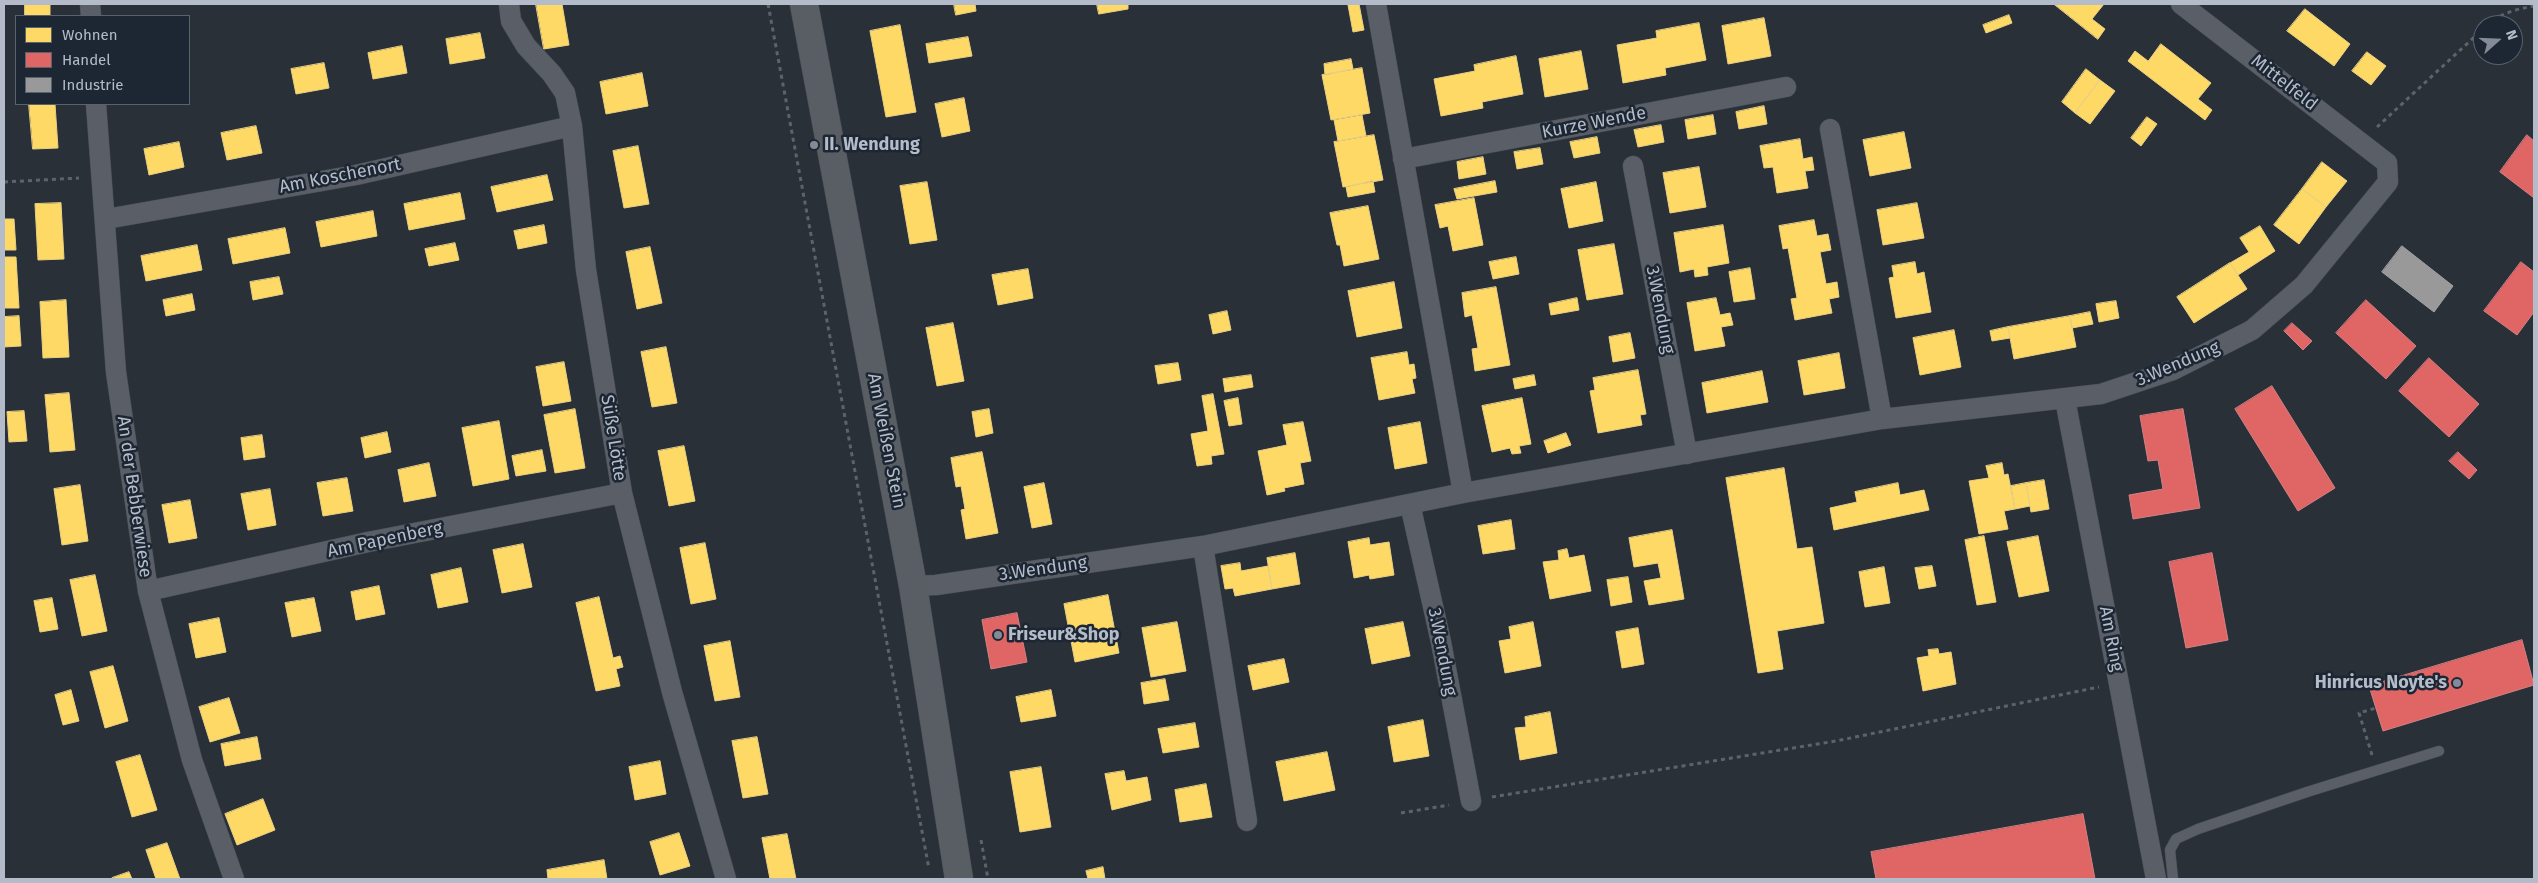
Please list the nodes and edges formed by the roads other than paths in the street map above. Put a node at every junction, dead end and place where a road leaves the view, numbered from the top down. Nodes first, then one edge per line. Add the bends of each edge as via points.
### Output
1 (509, 4) edge
2 (804, 4) edge
3 (1376, 4) edge
4 (2181, 4) edge
5 (1786, 88) dead end
6 (96, 105) edge
7 (572, 126) junction
8 (1830, 129) dead end
9 (1403, 159) junction
10 (2387, 163) joint
11 (1634, 166) dead end
12 (106, 219) junction
13 (2065, 399) junction
14 (1882, 419) junction
15 (1687, 454) junction
16 (622, 493) junction
17 (1463, 493) junction
18 (1410, 504) junction
19 (1203, 546) junction
20 (913, 586) junction
21 (148, 591) junction
22 (2439, 751) dead end
23 (1471, 801) road end
24 (1248, 821) dead end
25 (234, 879) edge
26 (726, 879) edge
27 (959, 879) edge
28 (2156, 879) edge
29 (2173, 879) edge

1 - 7 street, Süße Lötte via 511,21 526,46 552,74 564,93
2 - 20 street, Am Weißen Stein
3 - 9 street
4 - 10 street, Mittelfeld
5 - 9 street, Kurze Wende
6 - 12 street, An der Bebberwiese
7 - 12 street, Am Koschenort via 356,175
7 - 16 street, Süße Lötte via 586,270
8 - 14 street
9 - 17 street
10 - 13 street, 3.Wendung via 2388,182 2304,285 2252,330 2173,370 2101,394
11 - 15 street, 3.Wendung
12 - 21 street, An der Bebberwiese via 116,372
13 - 14 street, 3.Wendung
13 - 28 street, Am Ring
14 - 15 street, 3.Wendung
15 - 17 street, 3.Wendung
16 - 21 street, Am Papenberg via 368,542
16 - 26 street, Süße Lötte via 672,692
17 - 18 street, 3.Wendung
18 - 19 street, 3.Wendung
18 - 23 street, 3.Wendung via 1441,642
19 - 20 street, 3.Wendung
19 - 24 street
20 - 27 street, Am Weißen Stein
21 - 25 street, An der Bebberwiese via 192,760
22 - 29 lane via 2176,839 2170,850

